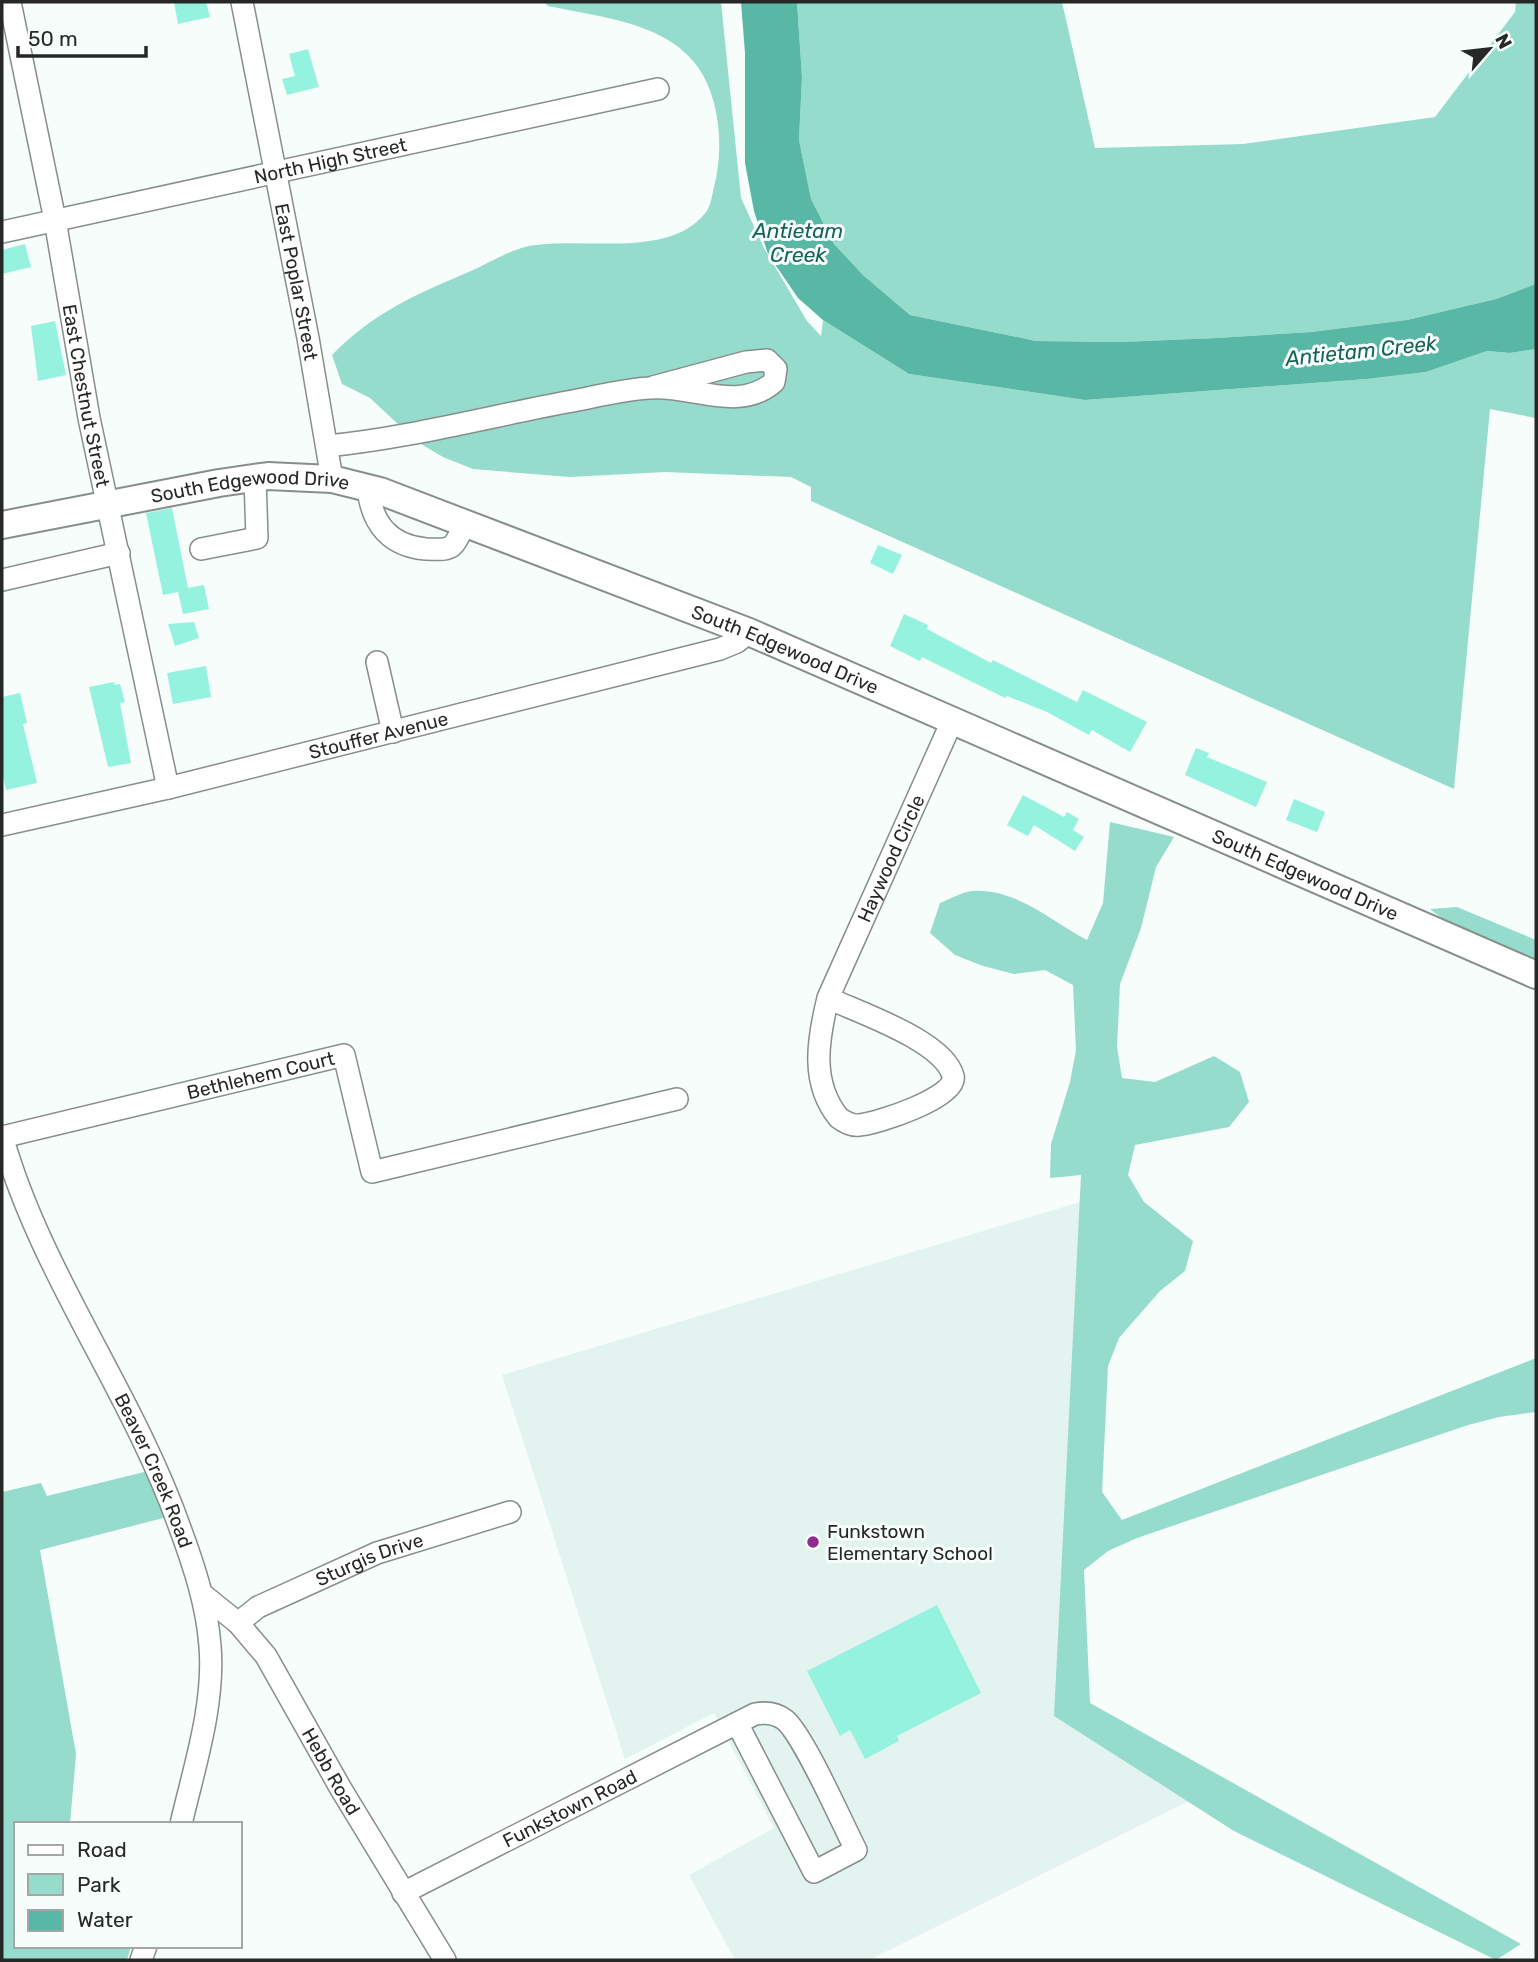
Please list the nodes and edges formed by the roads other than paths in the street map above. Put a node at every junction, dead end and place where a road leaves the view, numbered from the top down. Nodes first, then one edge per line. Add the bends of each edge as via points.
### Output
1 (10, 2) edge
2 (242, 2) edge
3 (659, 89) dead end
4 (277, 172) junction
5 (55, 220) junction
6 (2, 232) edge
7 (653, 387) junction
8 (327, 446) junction
9 (255, 478) junction
10 (332, 479) junction
11 (368, 489) junction
12 (109, 507) junction
13 (465, 522) junction
14 (2, 525) edge
15 (201, 549) dead end
16 (119, 553) junction
17 (2, 580) edge
18 (750, 632) junction
19 (377, 662) dead end
20 (953, 719) junction
21 (393, 733) junction
22 (168, 788) junction
23 (2, 825) edge
24 (1536, 975) edge
25 (828, 998) junction
26 (677, 1099) dead end
27 (2, 1137) edge
28 (510, 1511) dead end
29 (202, 1594) junction
30 (237, 1623) junction
31 (737, 1723) junction
32 (181, 1822) edge
33 (403, 1893) junction
34 (445, 1960) edge

1 - 5 street, East Chestnut Street
2 - 4 street, East Poplar Street
3 - 4 street, North High Street
4 - 5 street, North High Street
4 - 8 street, East Poplar Street
5 - 6 street, North High Street
5 - 12 street, East Chestnut Street
7 - 7 street via 737,397 763,392 774,382 776,369 767,360 746,362
7 - 8 street via 382,441
8 - 10 street, East Poplar Street
9 - 10 main road, South Edgewood Drive
9 - 12 main road, South Edgewood Drive
9 - 15 street via 257,538
10 - 11 main road, South Edgewood Drive
11 - 13 main road, South Edgewood Drive
11 - 13 street via 375,516 394,541 406,547 443,550 454,545
12 - 14 main road, South Edgewood Drive
12 - 16 street, East Chestnut Street
13 - 18 main road, South Edgewood Drive
16 - 17 street
16 - 22 street, East Chestnut Street
18 - 20 main road, South Edgewood Drive
18 - 21 street, Stouffer Avenue via 720,649
19 - 21 street
20 - 24 main road, South Edgewood Drive
20 - 25 street, Haywood Circle
21 - 22 street, Stouffer Avenue
22 - 23 street, Stouffer Avenue
25 - 25 street, Haywood Circle via 931,1047 950,1069 953,1086 934,1101 860,1125 839,1118 823,1092 819,1068 818,1038
26 - 27 street, Bethlehem Court via 372,1172 344,1055
27 - 29 street, Beaver Creek Road via 31,1219 167,1489
28 - 30 street, Sturgis Drive via 377,1553 258,1607
29 - 30 street, Hebb Road
29 - 32 street, Beaver Creek Road via 211,1648 207,1695
30 - 33 street, Hebb Road via 284,1685
31 - 31 street, Funkstown Road via 814,1872 856,1850 787,1721 765,1712
31 - 33 street, Funkstown Road
33 - 34 street, Hebb Road

